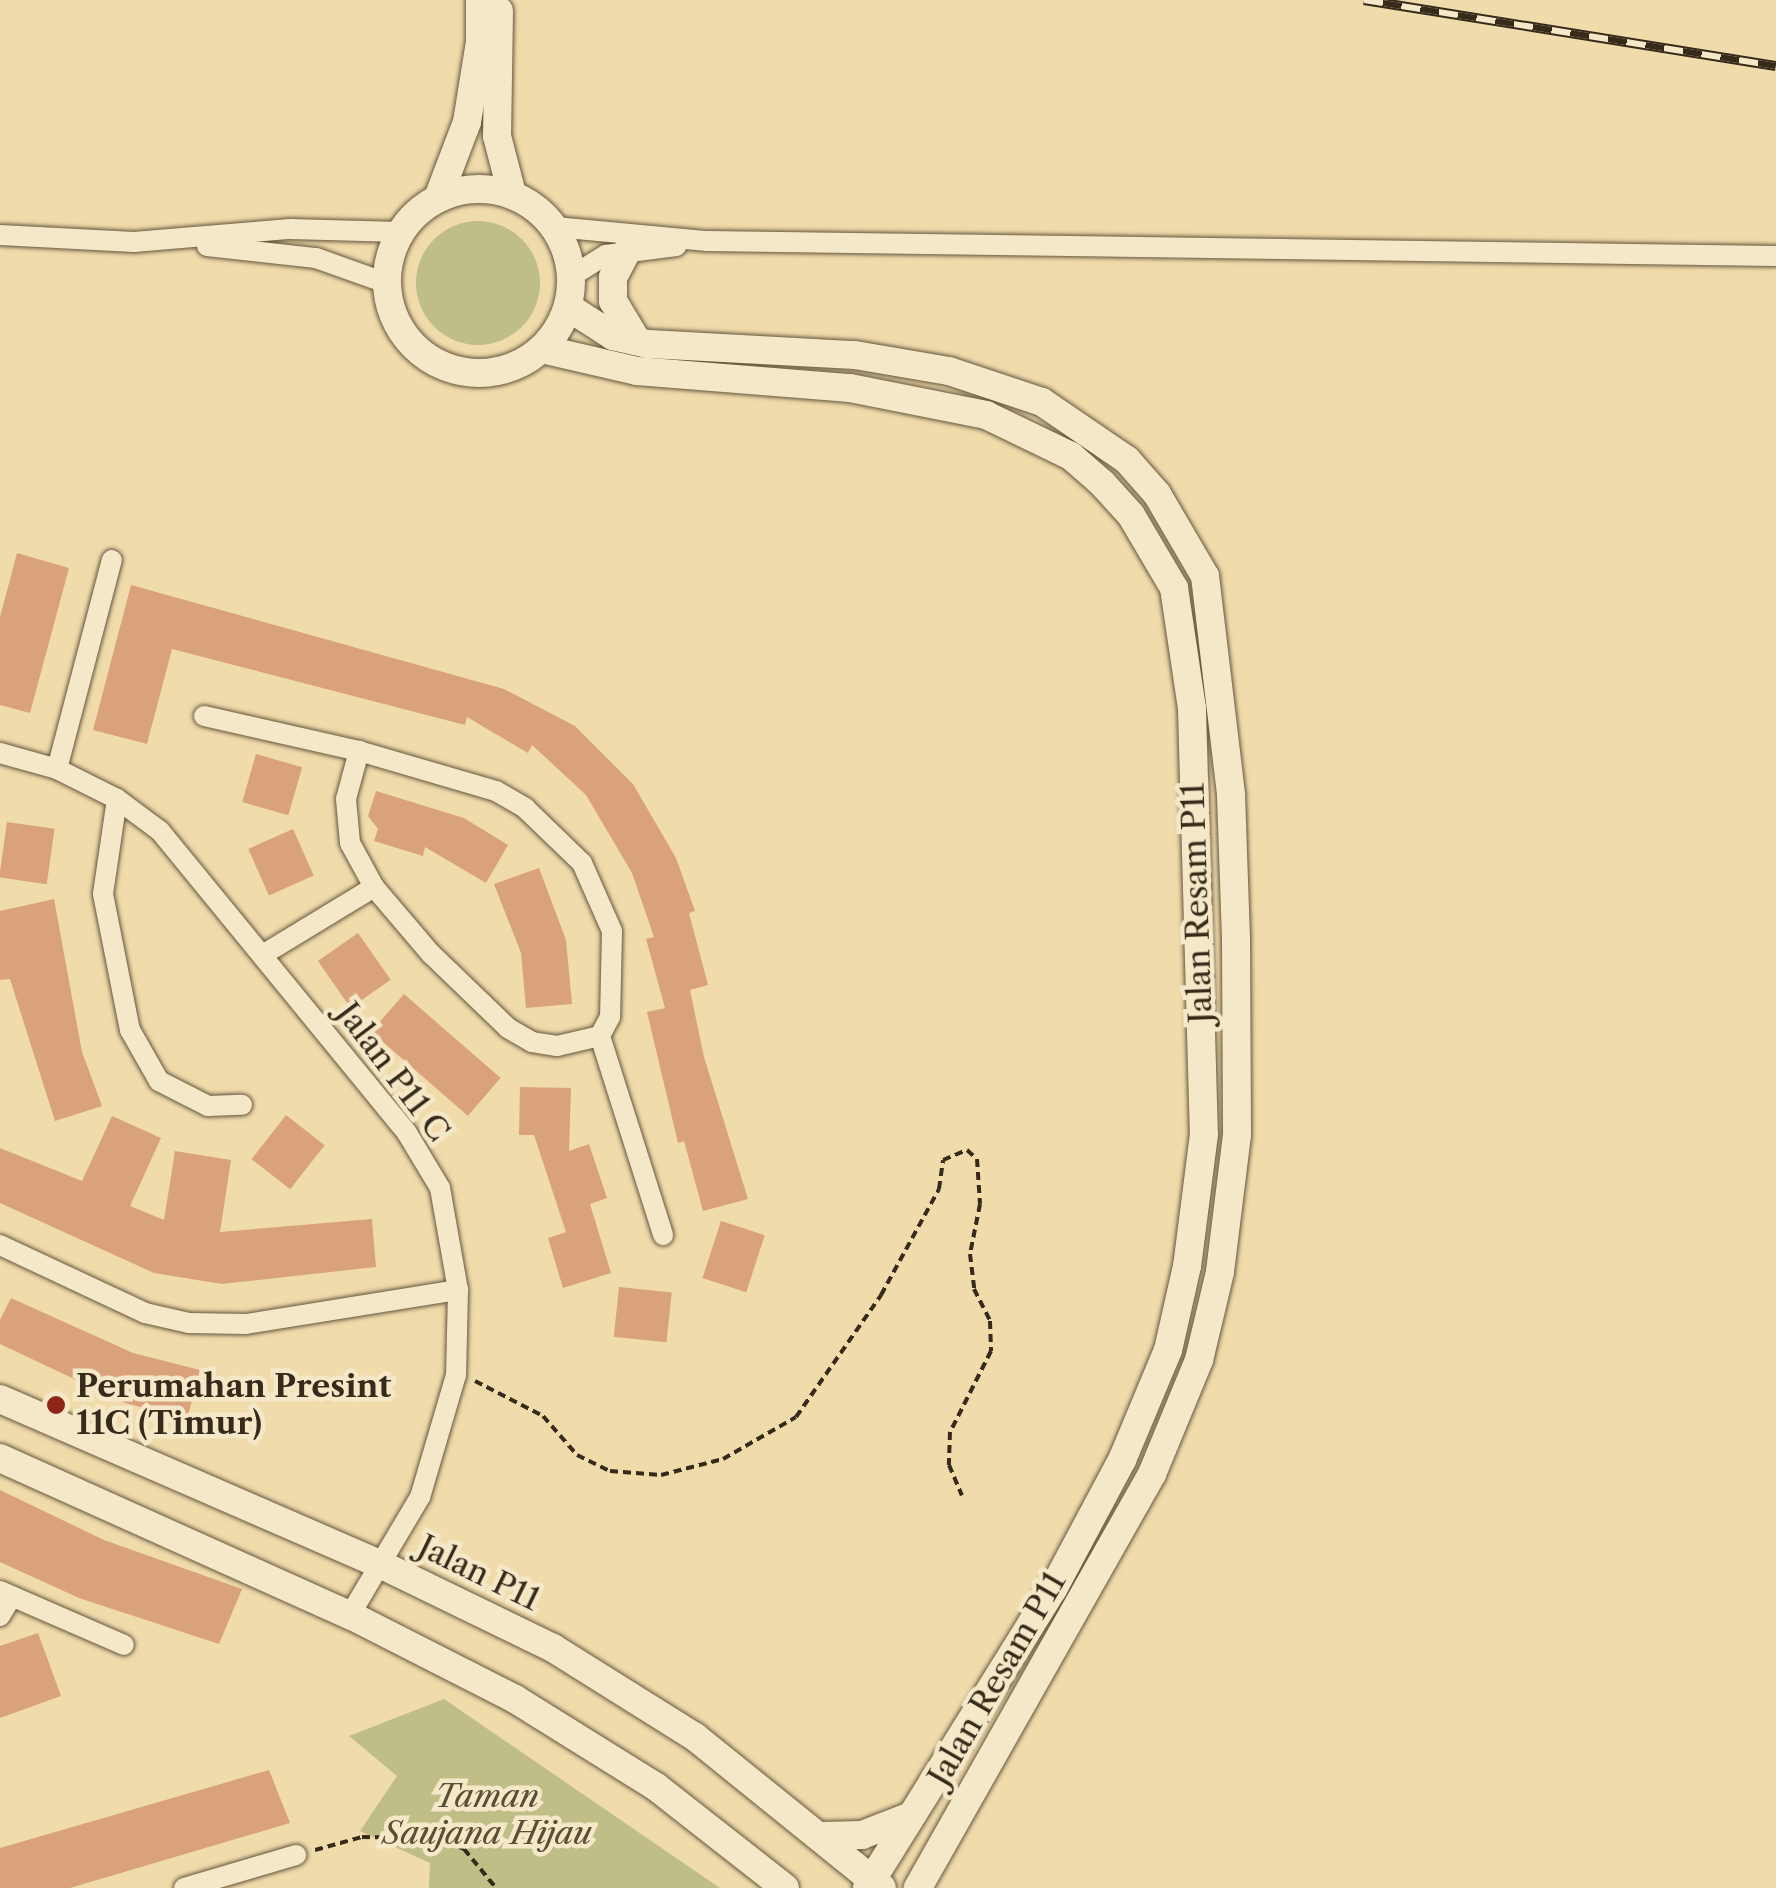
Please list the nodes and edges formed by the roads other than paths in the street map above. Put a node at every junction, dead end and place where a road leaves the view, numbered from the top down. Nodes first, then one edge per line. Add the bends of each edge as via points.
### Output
1 (480, 0) edge
2 (498, 0) edge
3 (490, 43) junction
4 (512, 194) junction
5 (438, 198) junction
6 (555, 227) junction
7 (400, 232) junction
8 (0, 235) edge
9 (171, 242) junction
10 (708, 242) junction
11 (626, 253) junction
12 (1776, 256) edge
13 (572, 276) junction
14 (386, 283) junction
15 (568, 307) junction
16 (637, 341) junction
17 (542, 349) junction
18 (112, 560) dead end
19 (204, 716) dead end
20 (359, 750) junction
21 (0, 753) edge
22 (57, 769) junction
23 (117, 799) junction
24 (374, 887) junction
25 (264, 954) junction
26 (600, 1036) junction
27 (242, 1105) dead end
28 (663, 1235) dead end
29 (0, 1246) edge
30 (458, 1290) junction
31 (0, 1399) edge
32 (0, 1458) edge
33 (382, 1565) junction
34 (6, 1593) edge
35 (350, 1615) junction
36 (0, 1616) edge
37 (124, 1645) dead end
38 (914, 1814) junction
39 (822, 1836) junction
40 (938, 1851) junction
41 (296, 1855) road end
42 (873, 1885) edge
43 (184, 1888) edge
44 (784, 1888) edge
45 (918, 1888) edge
46 (935, 1888) edge

1 - 3 main road
2 - 3 main road
3 - 4 main road via 498,136
3 - 5 main road
4 - 5 main road via 474,189
4 - 6 main road
5 - 7 main road
6 - 10 street
6 - 13 main road
7 - 9 street via 290,229
7 - 14 main road
8 - 9 street
9 - 14 street via 316,258
10 - 11 street
10 - 12 street
11 - 13 street via 592,259
11 - 16 main road via 613,277 613,300
13 - 15 main road
14 - 17 main road via 402,333 442,366 494,372
15 - 16 main road, Jalan Resam P11 via 613,336
15 - 17 main road
16 - 40 main road, Jalan Resam P11 via 855,355 949,371 1042,402 1091,430 1157,494 1205,576 1214,618 1236,940 1237,1135 1220,1272 1200,1360 1152,1474
17 - 38 main road, Jalan Resam P11 via 636,371 850,388 986,415 1071,456 1102,483 1131,515 1174,588 1192,708 1203,941 1204,1134 1187,1266 1168,1350 1122,1460 1053,1590
18 - 22 street
19 - 20 street
20 - 24 street via 345,820
20 - 26 street via 496,791 554,832 582,863 612,931 613,993
21 - 22 street, Jalan P11 C
22 - 23 street, Jalan P11 C
23 - 25 street, Jalan P11 C via 196,868
23 - 27 street via 103,894 130,1030 159,1081 208,1106
24 - 25 street
24 - 26 street via 508,1028 557,1046
25 - 30 street, Jalan P11 C via 407,1133 440,1188
26 - 28 street
29 - 30 street via 144,1314 189,1324 246,1324
30 - 33 street, Jalan P11 C via 456,1374 420,1497
31 - 33 main road, Jalan P11
32 - 35 main road
33 - 35 street, Jalan P11 C
33 - 39 main road, Jalan P11 via 618,1686
34 - 36 street
34 - 37 street
35 - 44 main road via 578,1736 655,1786
38 - 39 main road via 862,1834
38 - 42 main road, Jalan Resam P11
39 - 42 main road, Jalan P11
40 - 45 main road, Jalan Resam P11
40 - 46 main road
41 - 43 street

